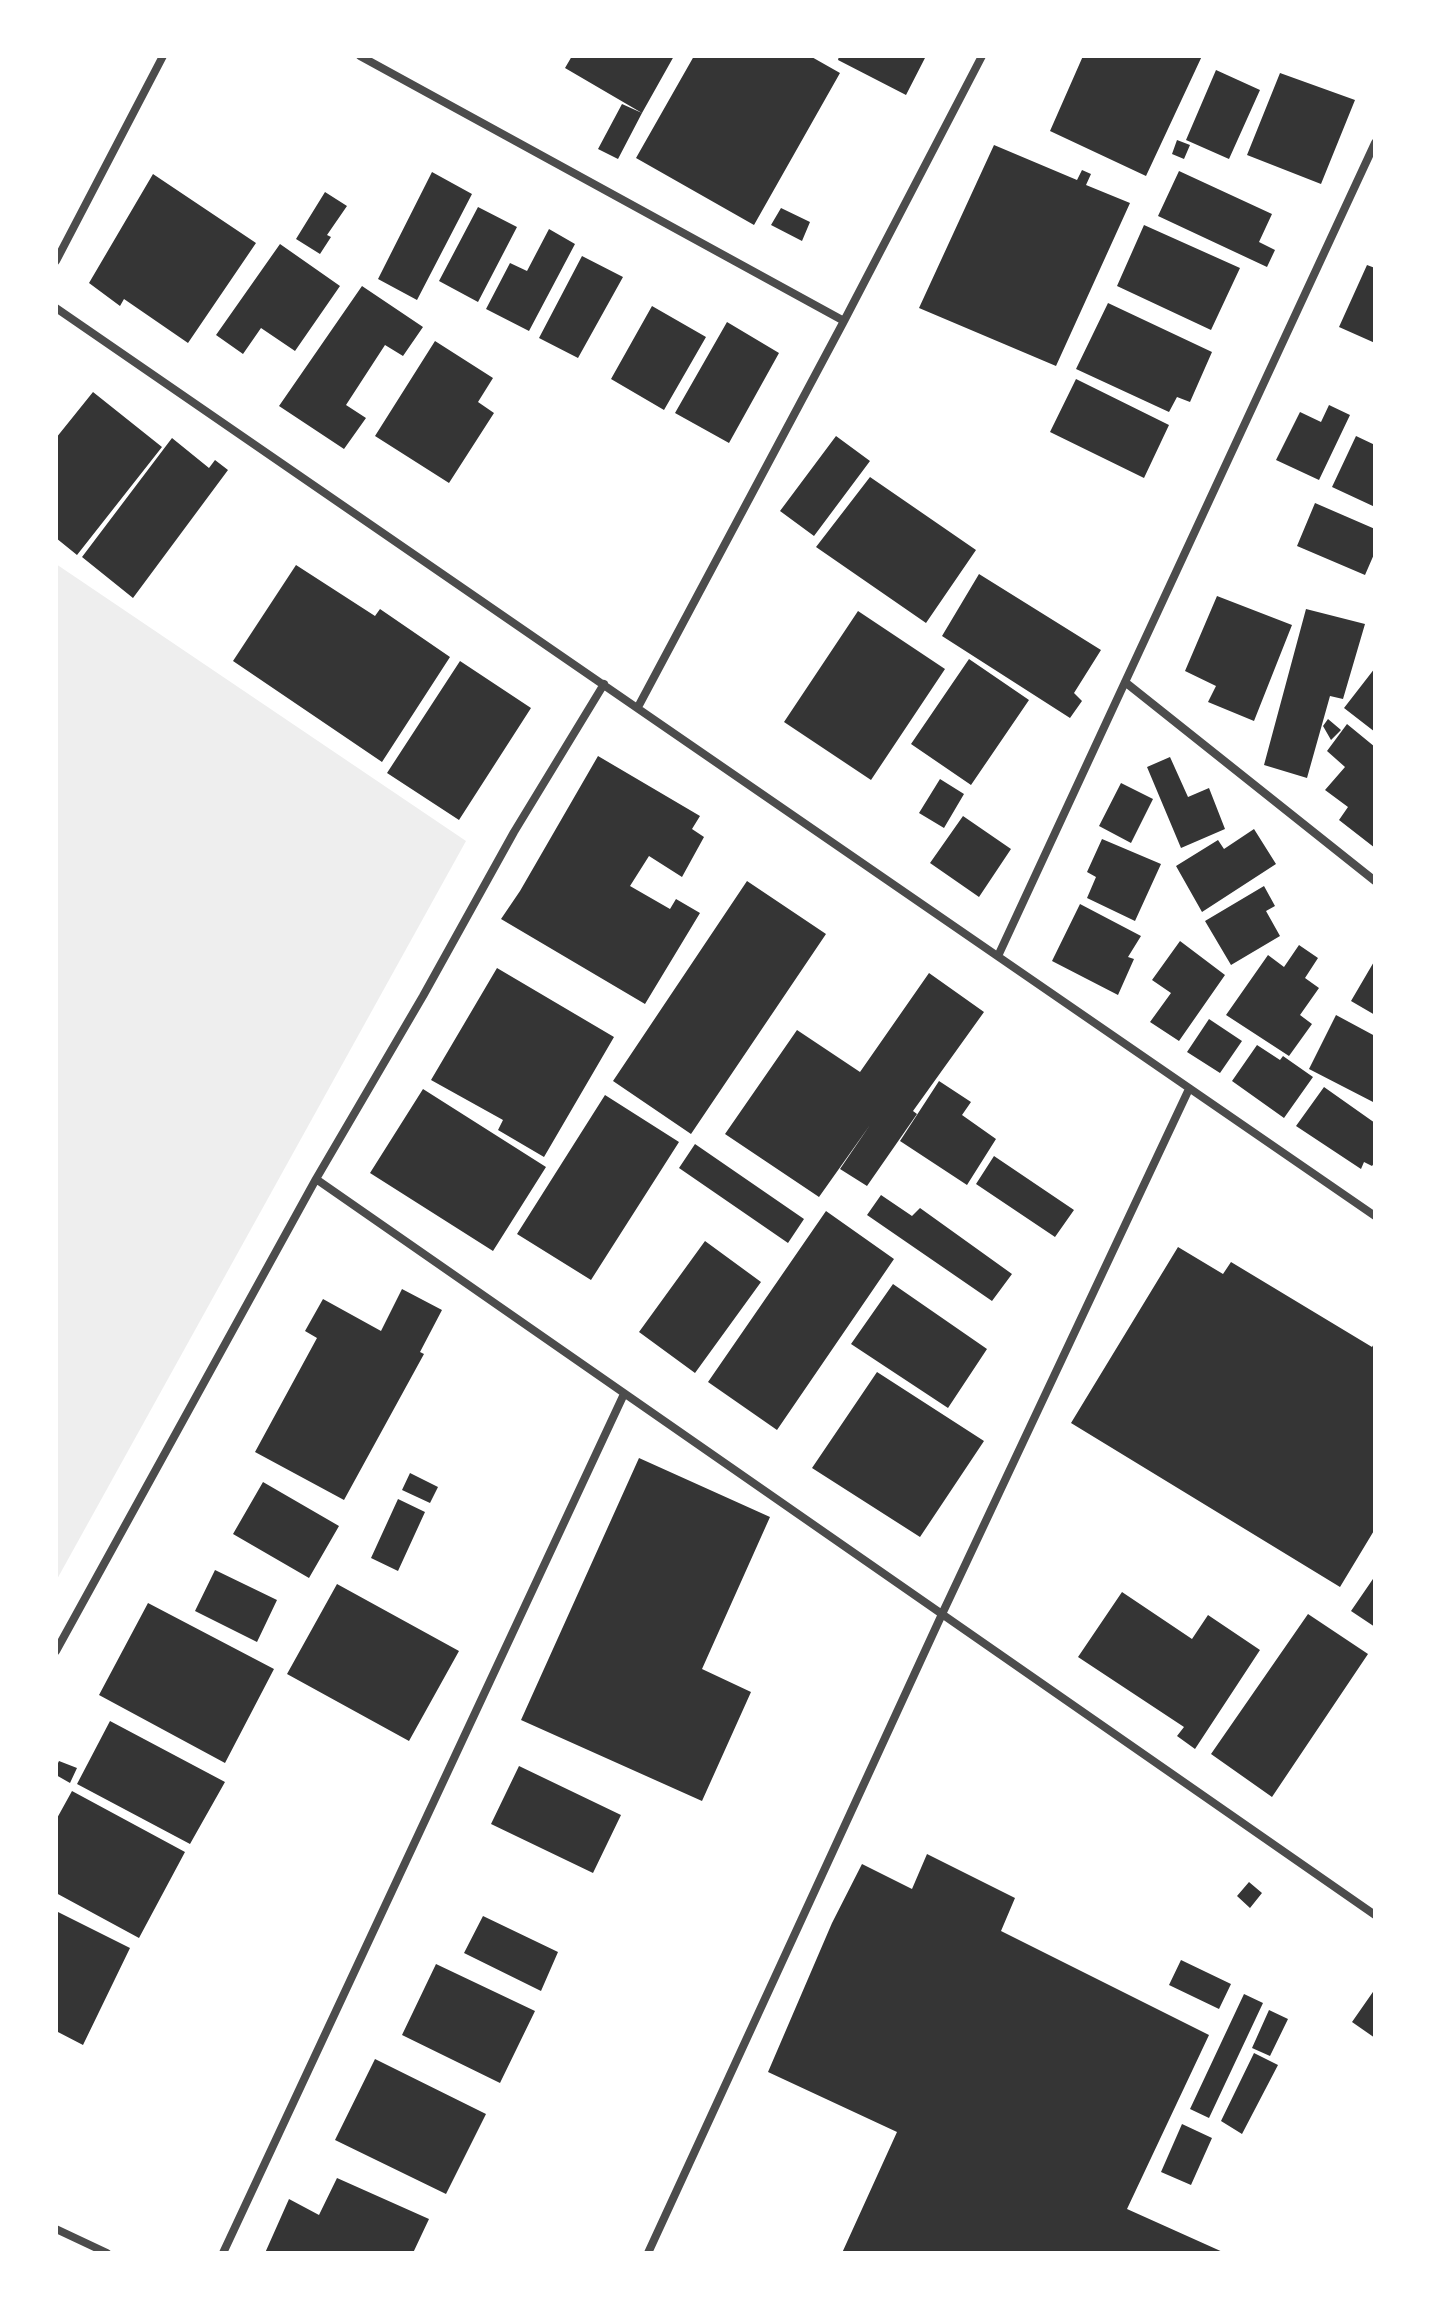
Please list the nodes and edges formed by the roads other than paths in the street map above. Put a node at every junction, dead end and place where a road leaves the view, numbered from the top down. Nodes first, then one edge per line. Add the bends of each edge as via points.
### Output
1 (163, 56) edge
2 (360, 56) edge
3 (982, 56) edge
4 (1375, 143) edge
5 (56, 261) edge
6 (56, 308) edge
7 (844, 321) junction
8 (1125, 682) junction
9 (604, 684) junction
10 (638, 707) junction
11 (1375, 881) edge
12 (998, 956) junction
13 (1189, 1089) junction
14 (316, 1179) junction
15 (1375, 1216) edge
16 (624, 1394) junction
17 (943, 1612) junction
18 (56, 1651) edge
19 (1375, 1915) edge
20 (56, 2229) edge
21 (107, 2253) edge
22 (223, 2253) edge
23 (648, 2253) edge

1 - 5 street
2 - 7 street
3 - 7 street
4 - 8 street
6 - 9 street
7 - 10 street
8 - 11 street
8 - 12 street
9 - 10 street
9 - 14 street
10 - 12 street
12 - 13 street
13 - 15 street
13 - 17 street
14 - 16 street
14 - 18 street
16 - 17 street
16 - 22 street
17 - 19 street
17 - 23 street
20 - 21 street

